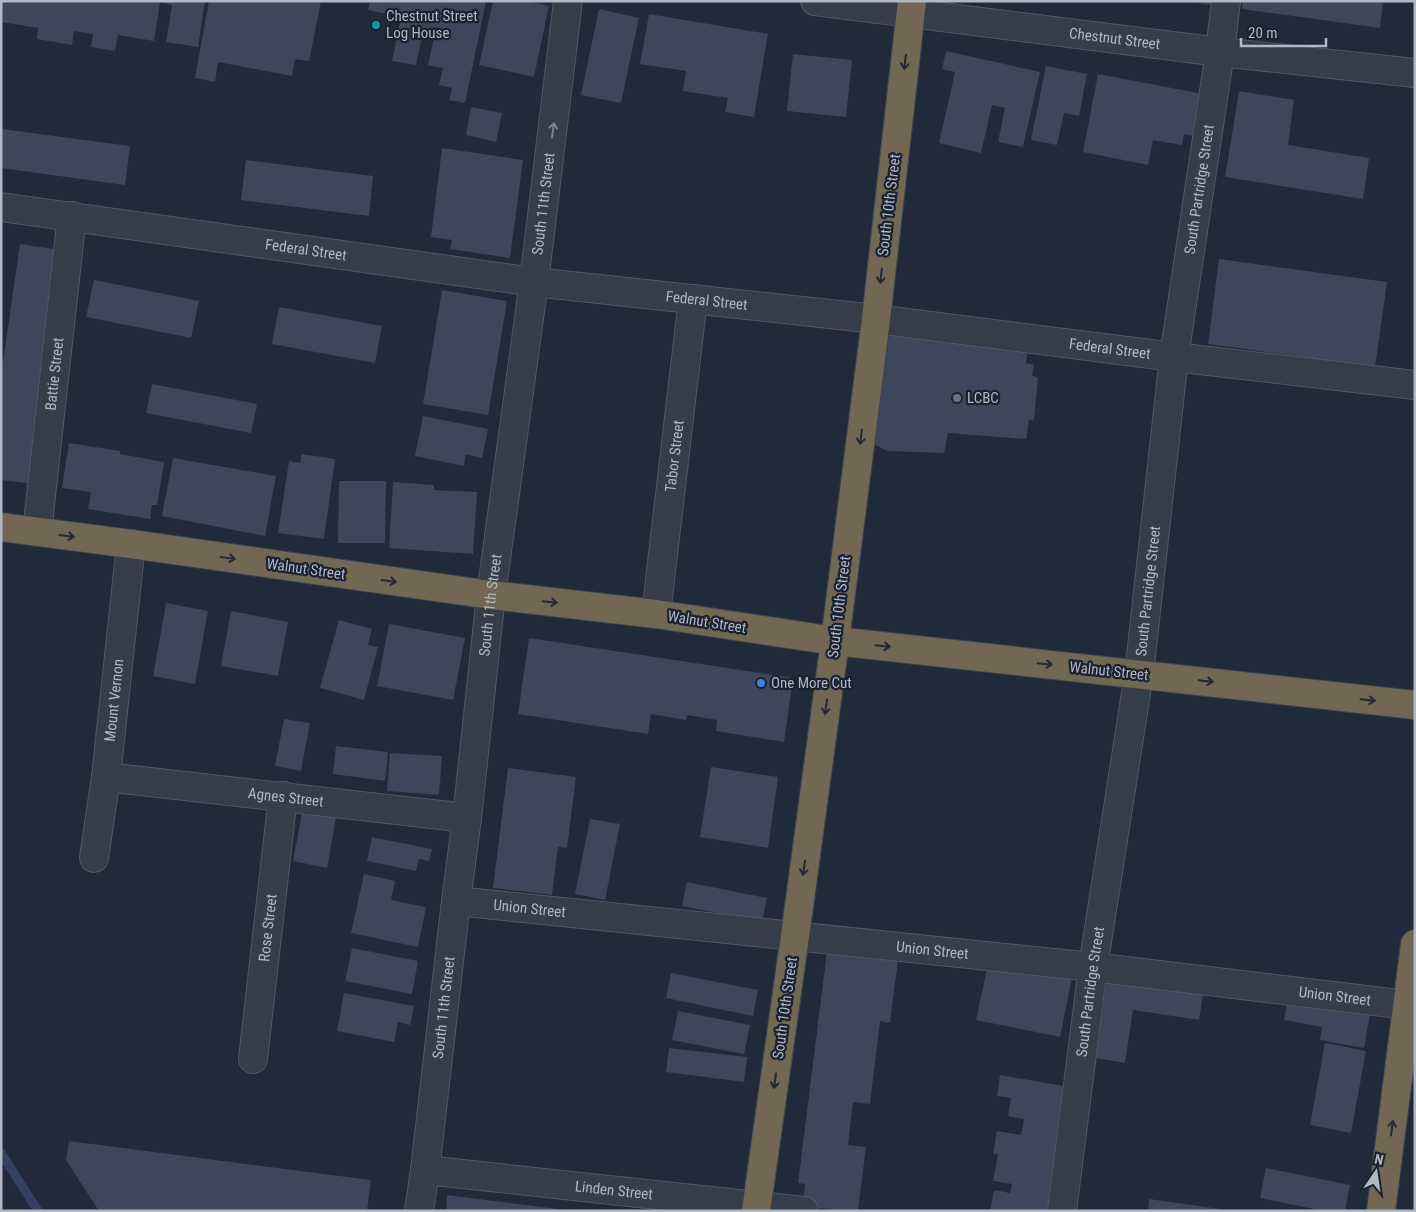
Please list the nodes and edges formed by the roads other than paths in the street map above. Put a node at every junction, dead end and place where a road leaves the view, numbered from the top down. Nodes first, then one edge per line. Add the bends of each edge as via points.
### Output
1 (568, 1) edge
2 (815, 1) edge
3 (1226, 1) edge
4 (911, 8) edge
5 (1220, 52) junction
6 (1415, 74) edge
7 (1, 207) edge
8 (72, 216) junction
9 (534, 282) junction
10 (693, 300) junction
11 (876, 319) junction
12 (1174, 357) junction
13 (1415, 385) edge
14 (1, 527) edge
15 (37, 532) junction
16 (131, 544) junction
17 (491, 596) junction
18 (656, 614) junction
19 (834, 641) junction
20 (1139, 674) junction
21 (1415, 705) edge
22 (106, 777) junction
23 (283, 796) junction
24 (467, 818) junction
25 (94, 858) dead end
26 (456, 901) junction
27 (796, 936) junction
28 (1415, 944) edge
29 (1093, 967) junction
30 (1408, 1005) junction
31 (253, 1059) dead end
32 (425, 1170) junction
33 (756, 1208) edge
34 (419, 1211) edge
35 (804, 1211) edge
36 (1062, 1211) edge
37 (1381, 1211) edge

9 -> 1 street, South 11th Street
2 - 4 street, Chestnut Street
3 - 5 street, South Partridge Street
4 - 5 street, Chestnut Street
4 -> 11 highway, South 10th Street
5 - 6 street, Chestnut Street
5 - 12 street, South Partridge Street
7 - 8 street, Federal Street
8 - 9 street, Federal Street
8 - 15 street, Battie Street
9 - 10 street, Federal Street
9 - 17 street, South 11th Street
10 - 11 street, Federal Street
10 - 18 street, Tabor Street
11 - 12 street, Federal Street
11 -> 19 highway, South 10th Street
12 - 13 street, Federal Street
12 - 20 street, South Partridge Street
14 - 15 highway, Walnut Street
15 -> 16 highway, Walnut Street
16 -> 17 highway, Walnut Street
16 - 22 street, Mount Vernon
17 -> 18 highway, Walnut Street
17 - 24 street, South 11th Street
18 - 19 highway, Walnut Street
19 -> 20 highway, Walnut Street
19 -> 27 highway, South 10th Street
20 -> 21 highway, Walnut Street
20 - 29 street, South Partridge Street
22 - 23 street, Agnes Street
22 - 25 street, Mount Vernon
23 - 24 street, Agnes Street
23 - 31 street, Rose Street
24 - 26 street, South 11th Street
26 - 27 street, Union Street
26 - 32 street, South 11th Street
27 - 29 street, Union Street
27 -> 33 highway, South 10th Street
28 - 30 highway
29 - 30 street, Union Street
29 - 36 street, South Partridge Street
37 -> 30 highway
32 - 33 street, Linden Street
32 - 34 street, South 11th Street
33 - 35 street, Linden Street

